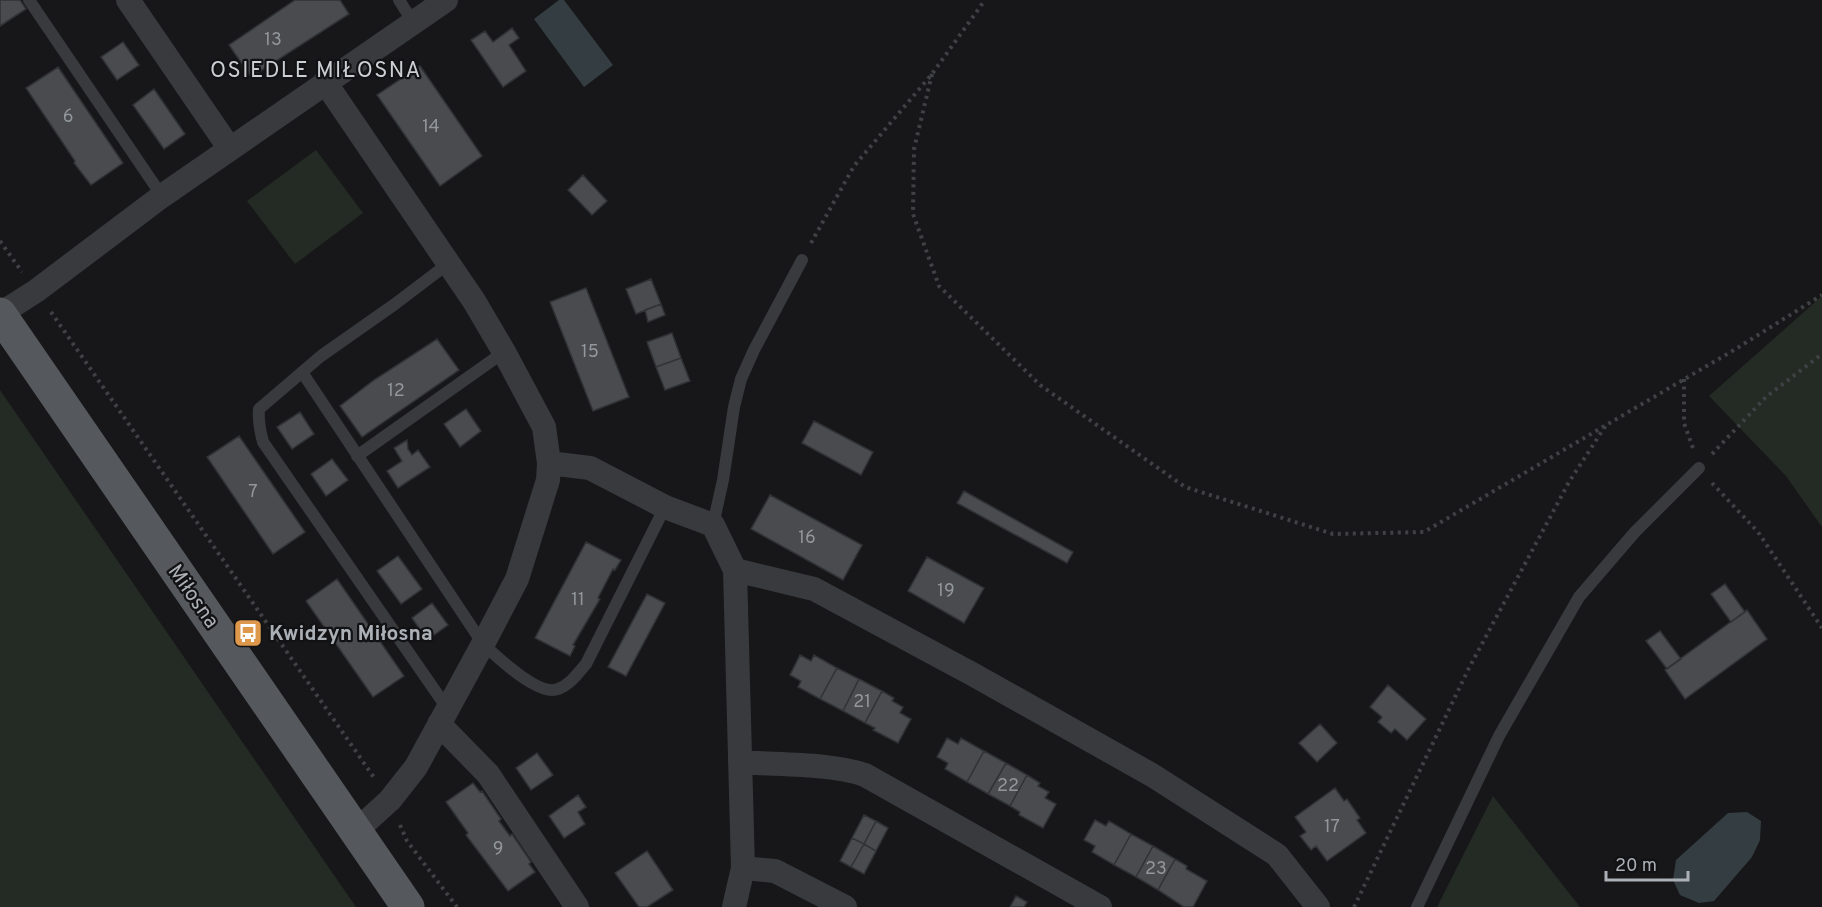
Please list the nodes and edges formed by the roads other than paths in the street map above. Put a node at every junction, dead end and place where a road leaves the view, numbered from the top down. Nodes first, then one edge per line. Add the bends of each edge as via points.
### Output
1 (29, 0) edge
2 (128, 0) edge
3 (399, 0) edge
4 (446, 0) edge
5 (416, 11) edge
6 (325, 82) junction
7 (230, 149) junction
8 (162, 196) junction
9 (802, 260) road end
10 (448, 263) junction
11 (0, 314) edge
12 (504, 352) junction
13 (302, 372) junction
14 (357, 456) junction
15 (549, 463) junction
16 (1699, 468) road end
17 (665, 507) junction
18 (713, 525) junction
19 (735, 570) junction
20 (483, 644) junction
21 (443, 716) junction
22 (740, 762) junction
23 (356, 831) junction
24 (742, 868) junction
25 (408, 907) edge
26 (577, 907) edge
27 (734, 907) edge
28 (845, 907) edge
29 (1100, 907) edge
30 (1318, 907) edge
31 (1417, 907) edge

1 - 8 lane
2 - 7 street
3 - 5 lane
4 - 5 street
5 - 6 street
6 - 7 street
6 - 10 street
7 - 8 street
8 - 11 street
9 - 18 lane via 741,379
10 - 12 street
10 - 13 lane
11 - 23 main road, Miłosna
12 - 14 lane
12 - 15 street via 544,427
13 - 14 lane
13 - 21 lane via 259,409 258,426 263,442
14 - 20 lane
15 - 17 street via 590,468
15 - 20 street via 548,480 517,579
16 - 31 lane via 1635,532 1579,597 1499,736
17 - 18 street
17 - 20 lane via 586,664 568,684 556,691 543,689 505,665
18 - 19 street
19 - 22 street
19 - 30 street via 814,589 1152,775 1277,855
20 - 21 street
21 - 23 street via 416,767 390,800
21 - 26 street via 488,774
22 - 24 street
22 - 29 street via 865,775
23 - 25 main road, Miłosna
24 - 27 street
24 - 28 street via 775,871

